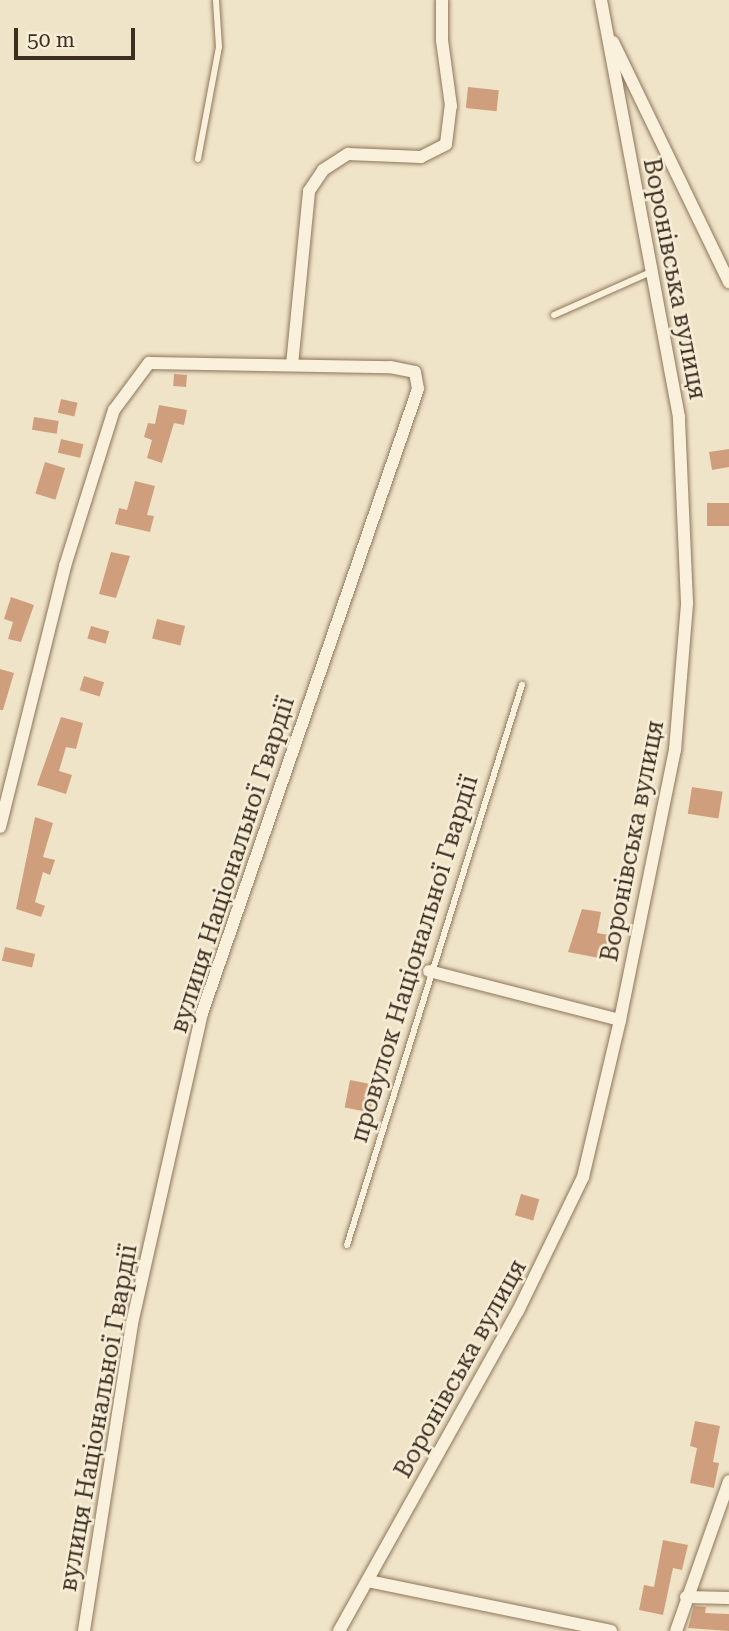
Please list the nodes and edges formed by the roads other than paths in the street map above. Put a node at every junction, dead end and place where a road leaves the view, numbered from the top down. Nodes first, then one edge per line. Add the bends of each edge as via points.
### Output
1 (216, 0) edge
2 (442, 0) edge
3 (601, 0) edge
4 (606, 25) junction
5 (198, 159) dead end
6 (651, 272) junction
7 (729, 282) edge
8 (554, 315) dead end
9 (292, 365) junction
10 (522, 685) dead end
11 (0, 827) edge
12 (429, 971) junction
13 (620, 1020) junction
14 (347, 1245) dead end
15 (729, 1481) edge
16 (368, 1581) junction
17 (686, 1597) junction
18 (729, 1598) edge
19 (84, 1631) edge
20 (339, 1631) edge
21 (611, 1631) edge
22 (676, 1631) edge

1 - 5 lane via 219,47
2 - 9 street via 451,106 446,144 421,157 348,154 323,170 309,191
3 - 4 street, Воронівська вулиця
4 - 6 street, Воронівська вулиця
4 - 7 street
6 - 8 lane
6 - 13 street, Воронівська вулиця via 679,417 687,603 675,750
9 - 11 street via 149,363 114,410 65,566
9 - 19 street, вулиця Національної Гвардії via 390,367 415,372 418,389 202,1013 132,1324
10 - 12 lane, провулок Національної Гвардії
12 - 13 street
12 - 14 lane, провулок Національної Гвардії
13 - 16 street, Воронівська вулиця via 583,1177 556,1239
15 - 17 street
16 - 20 street, Воронівська вулиця
16 - 21 street
17 - 18 street
17 - 22 street

